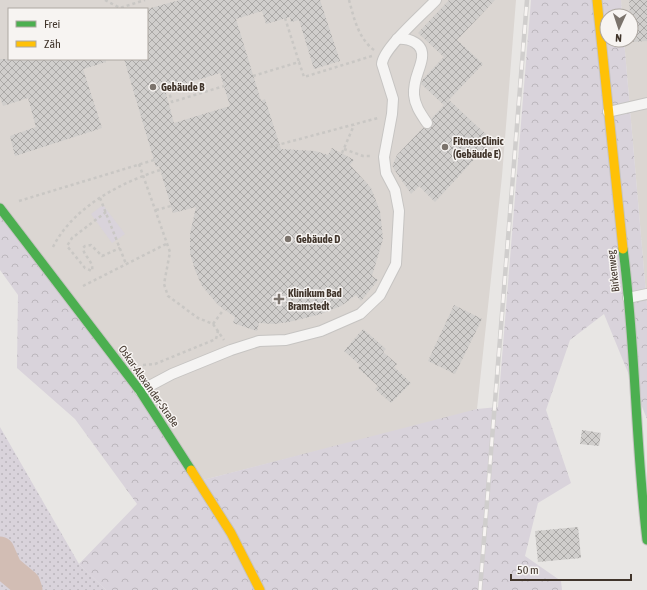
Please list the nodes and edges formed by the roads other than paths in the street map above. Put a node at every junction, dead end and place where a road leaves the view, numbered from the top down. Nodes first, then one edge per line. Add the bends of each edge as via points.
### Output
1 (436, 0) edge
2 (597, 0) edge
3 (397, 39) junction
4 (647, 103) edge
5 (608, 112) junction
6 (427, 123) dead end
7 (0, 208) edge
8 (647, 294) edge
9 (628, 298) junction
10 (140, 391) junction
11 (647, 540) edge
12 (260, 590) edge

1 - 3 lane
2 - 5 street, Birkenweg
3 - 6 lane via 406,38 415,42 421,49 422,59 415,79 414,94 417,108
3 - 10 lane via 381,56 392,99 392,114 384,157 386,173 398,201 396,264 380,295 360,314 321,331 286,340 259,341 172,374
4 - 5 lane
5 - 9 street, Birkenweg
7 - 10 street, Oskar-Alexander-Straße
8 - 9 lane
9 - 11 street, Birkenweg
10 - 12 street, Oskar-Alexander-Straße via 231,533

